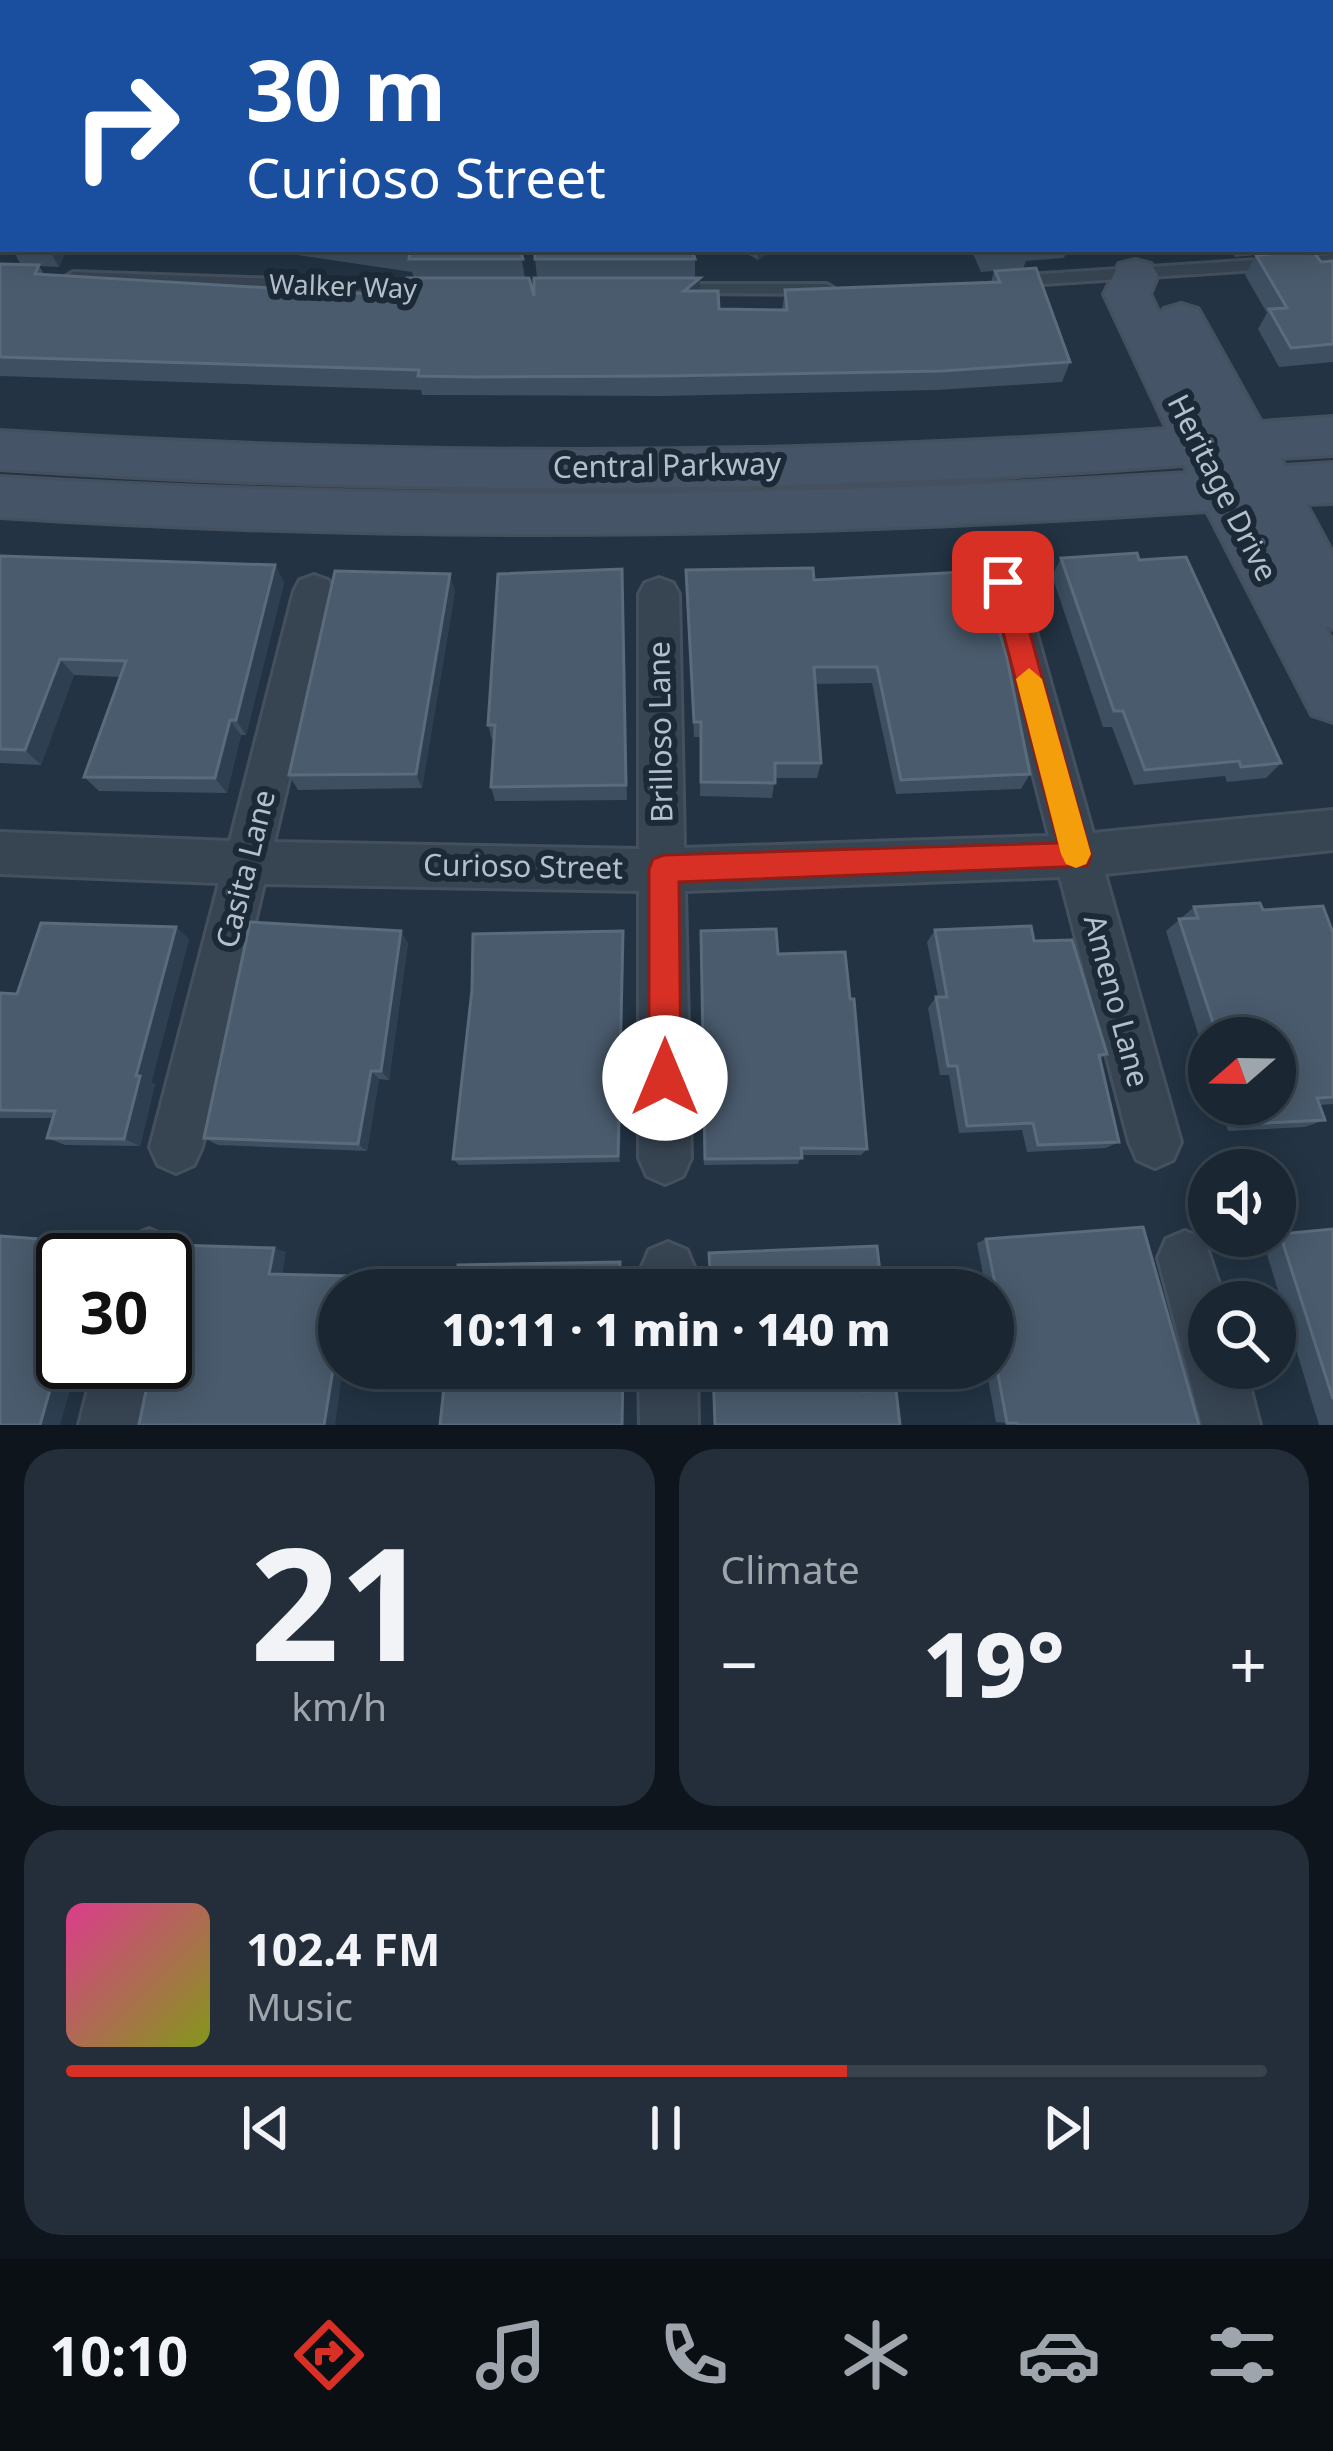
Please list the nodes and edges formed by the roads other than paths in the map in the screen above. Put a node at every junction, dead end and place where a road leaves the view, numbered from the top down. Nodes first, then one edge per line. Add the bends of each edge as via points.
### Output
1 (1333, 260) edge
2 (1129, 262) edge
3 (58, 277) edge
4 (999, 282) edge
5 (446, 289) edge
6 (655, 289) edge
7 (840, 290) edge
8 (1333, 436) edge
9 (0, 450) edge
10 (1232, 466) junction
11 (1333, 483) edge
12 (0, 497) edge
13 (1003, 582) dead end
14 (314, 591) dead end
15 (659, 594) dead end
16 (1333, 606) edge
17 (1333, 697) edge
18 (1333, 830) edge
19 (0, 853) edge
20 (1076, 856) junction
21 (248, 863) junction
22 (664, 869) junction
23 (1154, 1142) dead end
24 (176, 1147) dead end
25 (665, 1158) dead end
26 (1185, 1258) dead end
27 (1191, 1281) edge
28 (117, 1389) edge
29 (668, 1389) edge
30 (1222, 1389) edge
31 (108, 1425) edge
32 (669, 1425) edge
33 (1232, 1425) edge

1 - 2 lane
2 - 4 lane
2 - 10 main road, Heritage Drive via 1127,294
3 - 5 lane, Walker Way
6 - 7 lane
8 - 10 main road, Central Parkway
9 - 10 main road, Central Parkway via 519,470 974,460
10 - 11 main road, Central Parkway
10 - 12 main road, Central Parkway via 986,505 515,516
10 - 16 main road, Heritage Drive
10 - 17 main road, Heritage Drive
13 - 20 street, Ameno Lane
14 - 21 street, Casita Lane
15 - 22 street, Brilloso Lane
18 - 20 street, Curioso Street
19 - 21 street, Curioso Street
20 - 22 street, Curioso Street
20 - 23 street, Ameno Lane
21 - 22 street, Curioso Street
21 - 24 street, Casita Lane
22 - 25 street, Brilloso Lane
26 - 27 street
28 - 31 street
29 - 32 street
30 - 33 street

